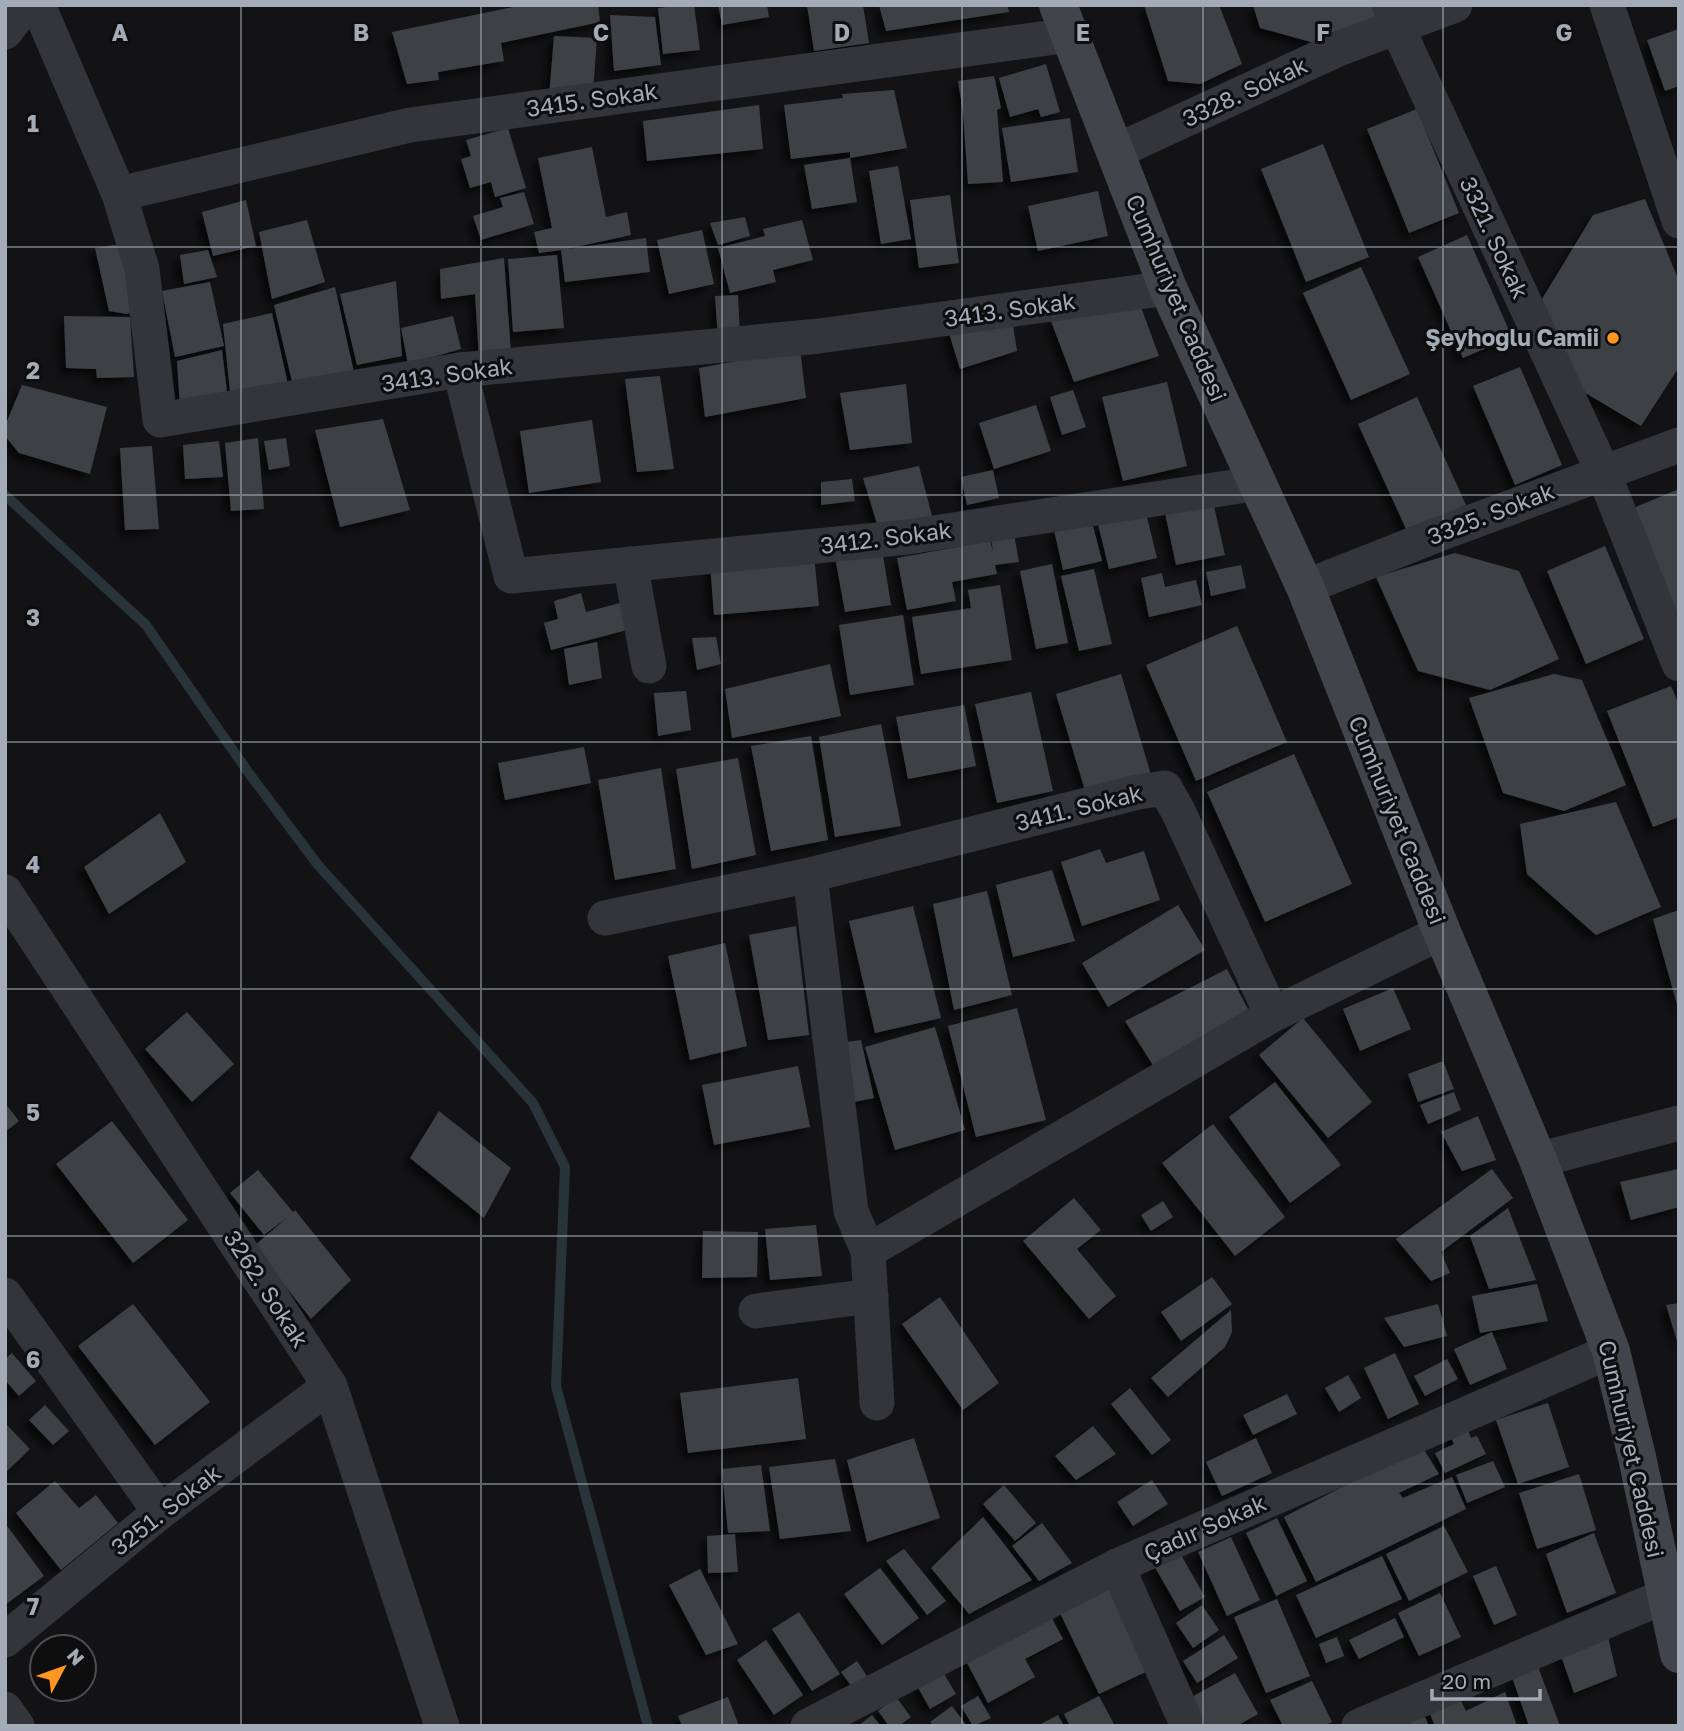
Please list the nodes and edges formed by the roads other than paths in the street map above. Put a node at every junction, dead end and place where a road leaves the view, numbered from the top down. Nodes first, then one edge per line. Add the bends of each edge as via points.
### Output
1 (26, 5) edge
2 (38, 5) edge
3 (1455, 5) edge
4 (1607, 5) edge
5 (1393, 16) edge
6 (1064, 20) edge
7 (5, 32) edge
8 (1115, 152) junction
9 (119, 194) junction
10 (1679, 221) edge
11 (1168, 288) junction
12 (460, 370) junction
13 (1679, 445) edge
14 (1603, 472) junction
15 (1259, 483) junction
16 (630, 565) junction
17 (1305, 587) junction
18 (1679, 664) edge
19 (649, 666) dead end
20 (810, 875) junction
21 (5, 892) edge
22 (605, 918) dead end
23 (1442, 932) junction
24 (1272, 1014) junction
25 (1679, 1123) edge
26 (1538, 1160) junction
27 (868, 1251) junction
28 (5, 1295) edge
29 (871, 1296) junction
30 (756, 1311) dead end
31 (1611, 1352) junction
32 (330, 1386) junction
33 (877, 1403) dead end
34 (160, 1512) junction
35 (1117, 1566) junction
36 (1672, 1593) edge
37 (5, 1640) edge
38 (1679, 1654) edge
39 (5, 1709) edge
40 (17, 1726) edge
41 (442, 1726) edge
42 (808, 1726) edge
43 (1188, 1726) edge
44 (1359, 1726) edge

1 - 7 street
2 - 9 street, 3413. Sokak
3 - 5 street, 3328. Sokak
4 - 10 street
5 - 8 street, 3328. Sokak via 1338,49
5 - 14 street, 3321. Sokak
6 - 8 main road, Cumhuriyet Caddesi
6 - 9 street, 3415. Sokak via 410,125
8 - 11 main road, Cumhuriyet Caddesi
9 - 12 street, 3413. Sokak via 142,269 160,420
11 - 12 street, 3413. Sokak via 819,336
11 - 15 main road, Cumhuriyet Caddesi
12 - 16 street, 3412. Sokak via 511,576
13 - 14 street, 3325. Sokak
14 - 17 street, 3325. Sokak
14 - 18 street, 3321. Sokak
15 - 16 street, 3412. Sokak via 908,537
15 - 17 main road, Cumhuriyet Caddesi
16 - 19 street
17 - 23 main road, Cumhuriyet Caddesi
20 - 22 street, 3411. Sokak
20 - 24 street, 3411. Sokak via 1165,788
20 - 27 street via 851,1211
21 - 32 street, 3262. Sokak
23 - 24 street
23 - 26 main road, Cumhuriyet Caddesi
24 - 27 street
25 - 26 street
26 - 31 main road, Cumhuriyet Caddesi
27 - 29 street
28 - 34 street
29 - 30 street
29 - 33 street
31 - 35 street, Çadır Sokak
31 - 36 main road, Cumhuriyet Caddesi
32 - 34 street, 3251. Sokak
32 - 41 street, 3262. Sokak
34 - 37 street, 3251. Sokak
35 - 42 street, Çadır Sokak
35 - 43 street
36 - 38 main road, Cumhuriyet Caddesi
36 - 44 street
39 - 40 street

